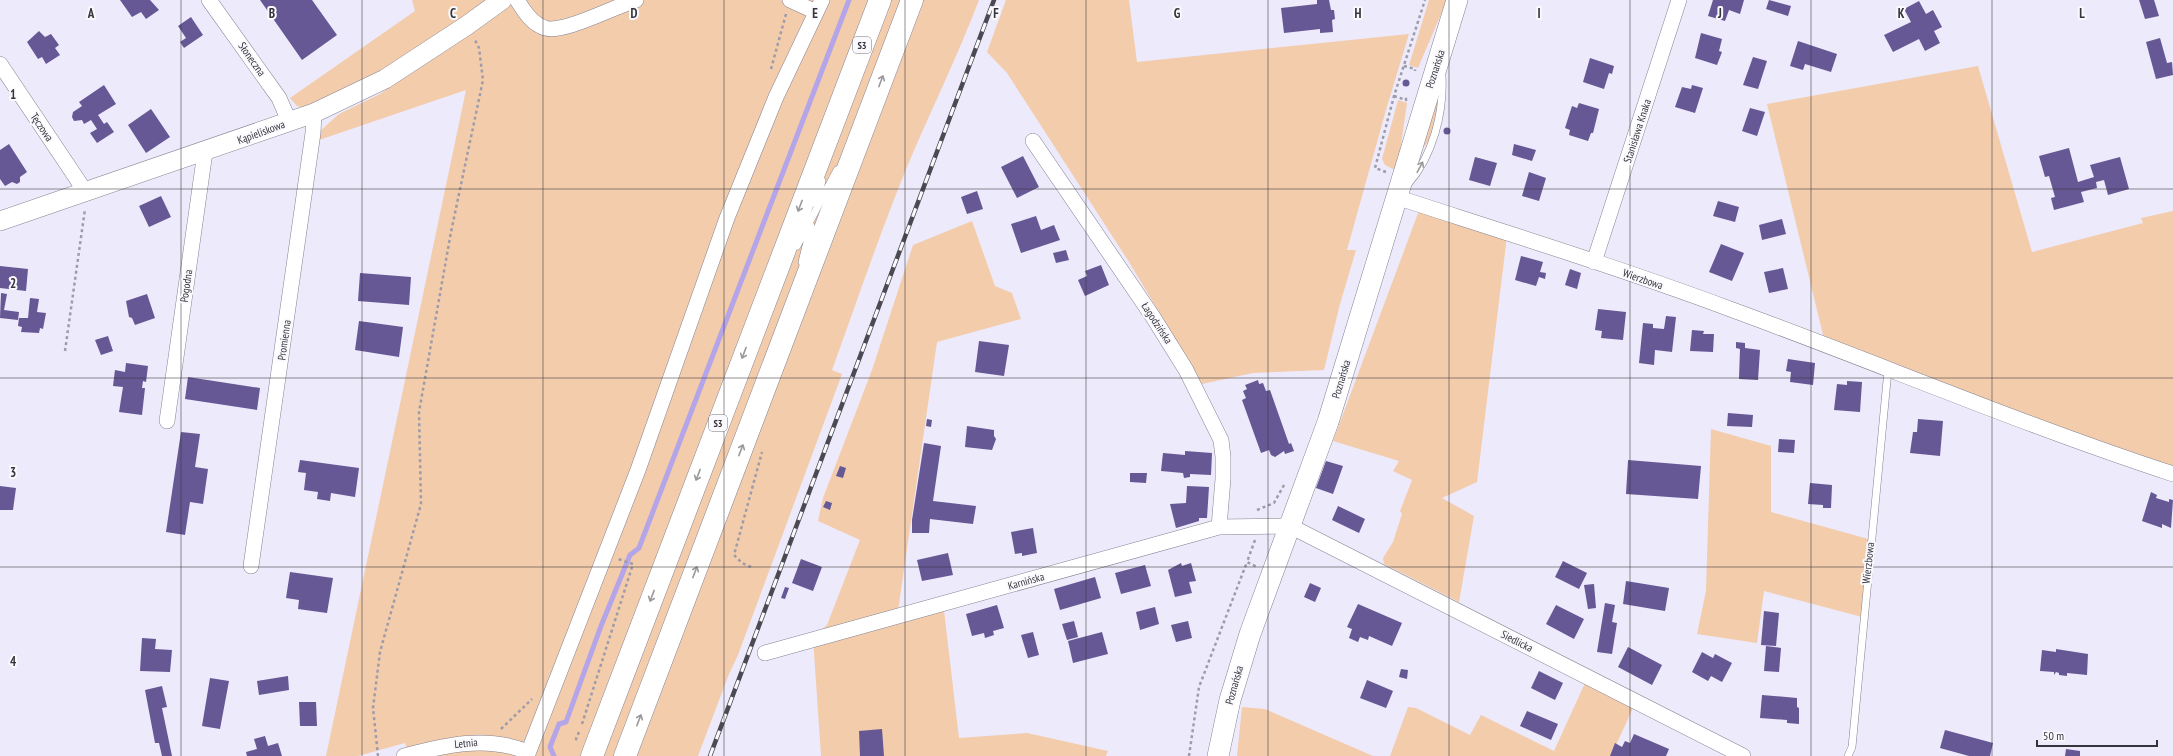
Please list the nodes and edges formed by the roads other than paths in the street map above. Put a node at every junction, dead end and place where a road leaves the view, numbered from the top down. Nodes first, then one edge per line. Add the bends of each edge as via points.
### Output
1 (209, 0) edge
2 (502, 0) edge
3 (517, 0) edge
4 (636, 0) edge
5 (790, 0) edge
6 (880, 0) edge
7 (912, 0) edge
8 (1457, 0) edge
9 (1679, 0) edge
10 (819, 6) edge
11 (1440, 52) junction
12 (0, 64) edge
13 (844, 91) junction
14 (873, 101) junction
15 (314, 113) junction
16 (289, 121) junction
17 (1033, 141) dead end
18 (205, 152) junction
19 (84, 191) junction
20 (1396, 197) junction
21 (813, 215) junction
22 (0, 221) edge
23 (1594, 262) junction
24 (753, 330) junction
25 (783, 340) junction
26 (1888, 370) junction
27 (167, 421) dead end
28 (2173, 474) edge
29 (1290, 526) junction
30 (1219, 527) junction
31 (251, 566) dead end
32 (765, 653) dead end
33 (586, 748) edge
34 (528, 754) edge
35 (404, 756) edge
36 (625, 756) edge
37 (1218, 756) edge
38 (1743, 756) edge
39 (1848, 756) edge

1 - 16 street, Słoneczna via 279,98
2 - 15 street, Kąpieliskowa via 385,79
3 - 4 street via 533,22 546,29 559,29
5 - 10 street
6 - 13 highway, S3
14 -> 7 highway
8 - 11 main road, Poznańska
9 - 23 street, Stanisława Knaka
10 - 34 street via 776,97 727,218 638,470
11 - 20 main road, Poznańska
20 -> 11 lane via 1414,177 1438,121 1442,99
12 - 19 street, Tęczowa
13 - 21 lane
13 -> 24 highway, S3
14 - 21 lane
14 - 25 highway
15 - 16 street, Kąpieliskowa
15 - 31 street, Promienna
16 - 18 street, Kąpieliskowa
17 - 30 street, Łagodzińska via 1153,317 1186,370 1221,440 1223,479
18 - 19 street, Kąpieliskowa
18 - 27 street, Pogodna
19 - 22 street, Kąpieliskowa
20 - 23 street, Wierzbowa
20 - 29 main road, Poznańska via 1328,422
21 - 24 lane
21 - 25 lane
23 - 26 street, Wierzbowa via 1730,309
24 -> 33 highway, S3
36 -> 25 highway
26 - 28 street, Wierzbowa via 2098,450
26 - 39 lane, Wierzbowa via 1852,747
29 - 30 street, Karnińska
29 - 37 main road, Poznańska via 1247,641 1230,700
29 - 38 street, Siedlicka
30 - 32 street, Karnińska
34 - 35 street, Letnia via 512,745 460,742

